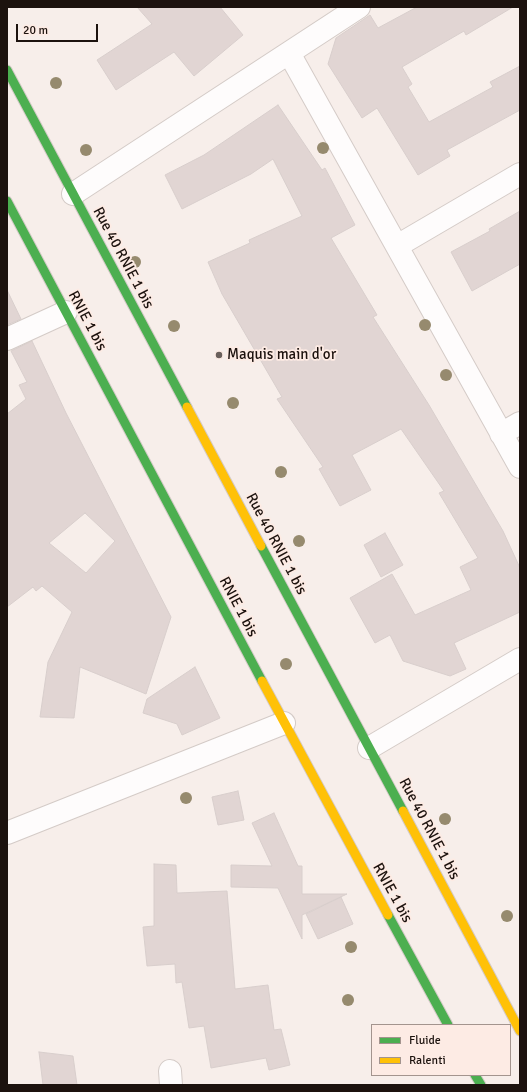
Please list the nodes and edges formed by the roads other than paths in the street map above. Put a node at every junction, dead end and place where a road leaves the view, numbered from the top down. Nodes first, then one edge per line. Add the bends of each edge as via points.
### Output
1 (359, 7) edge
2 (289, 53) junction
3 (7, 70) edge
4 (520, 174) edge
5 (73, 194) junction
6 (7, 202) edge
7 (397, 246) junction
8 (66, 312) junction
9 (7, 339) edge
10 (520, 423) edge
11 (501, 434) junction
12 (520, 468) edge
13 (520, 659) edge
14 (284, 723) junction
15 (369, 748) junction
16 (7, 833) edge
17 (447, 1024) edge
18 (520, 1031) edge
19 (476, 1076) edge
20 (481, 1085) edge

1 - 2 street
2 - 5 street
2 - 7 street
3 - 5 main road, Rue 40 RNIE 1 bis
4 - 7 street
5 - 15 main road, Rue 40 RNIE 1 bis
6 - 8 main road, RNIE 1 bis
7 - 11 street
8 - 9 street
8 - 14 main road, RNIE 1 bis
10 - 11 street
11 - 12 street
13 - 15 street
14 - 16 street
14 - 17 main road, RNIE 1 bis
15 - 18 main road, Rue 40 RNIE 1 bis
19 - 20 main road

